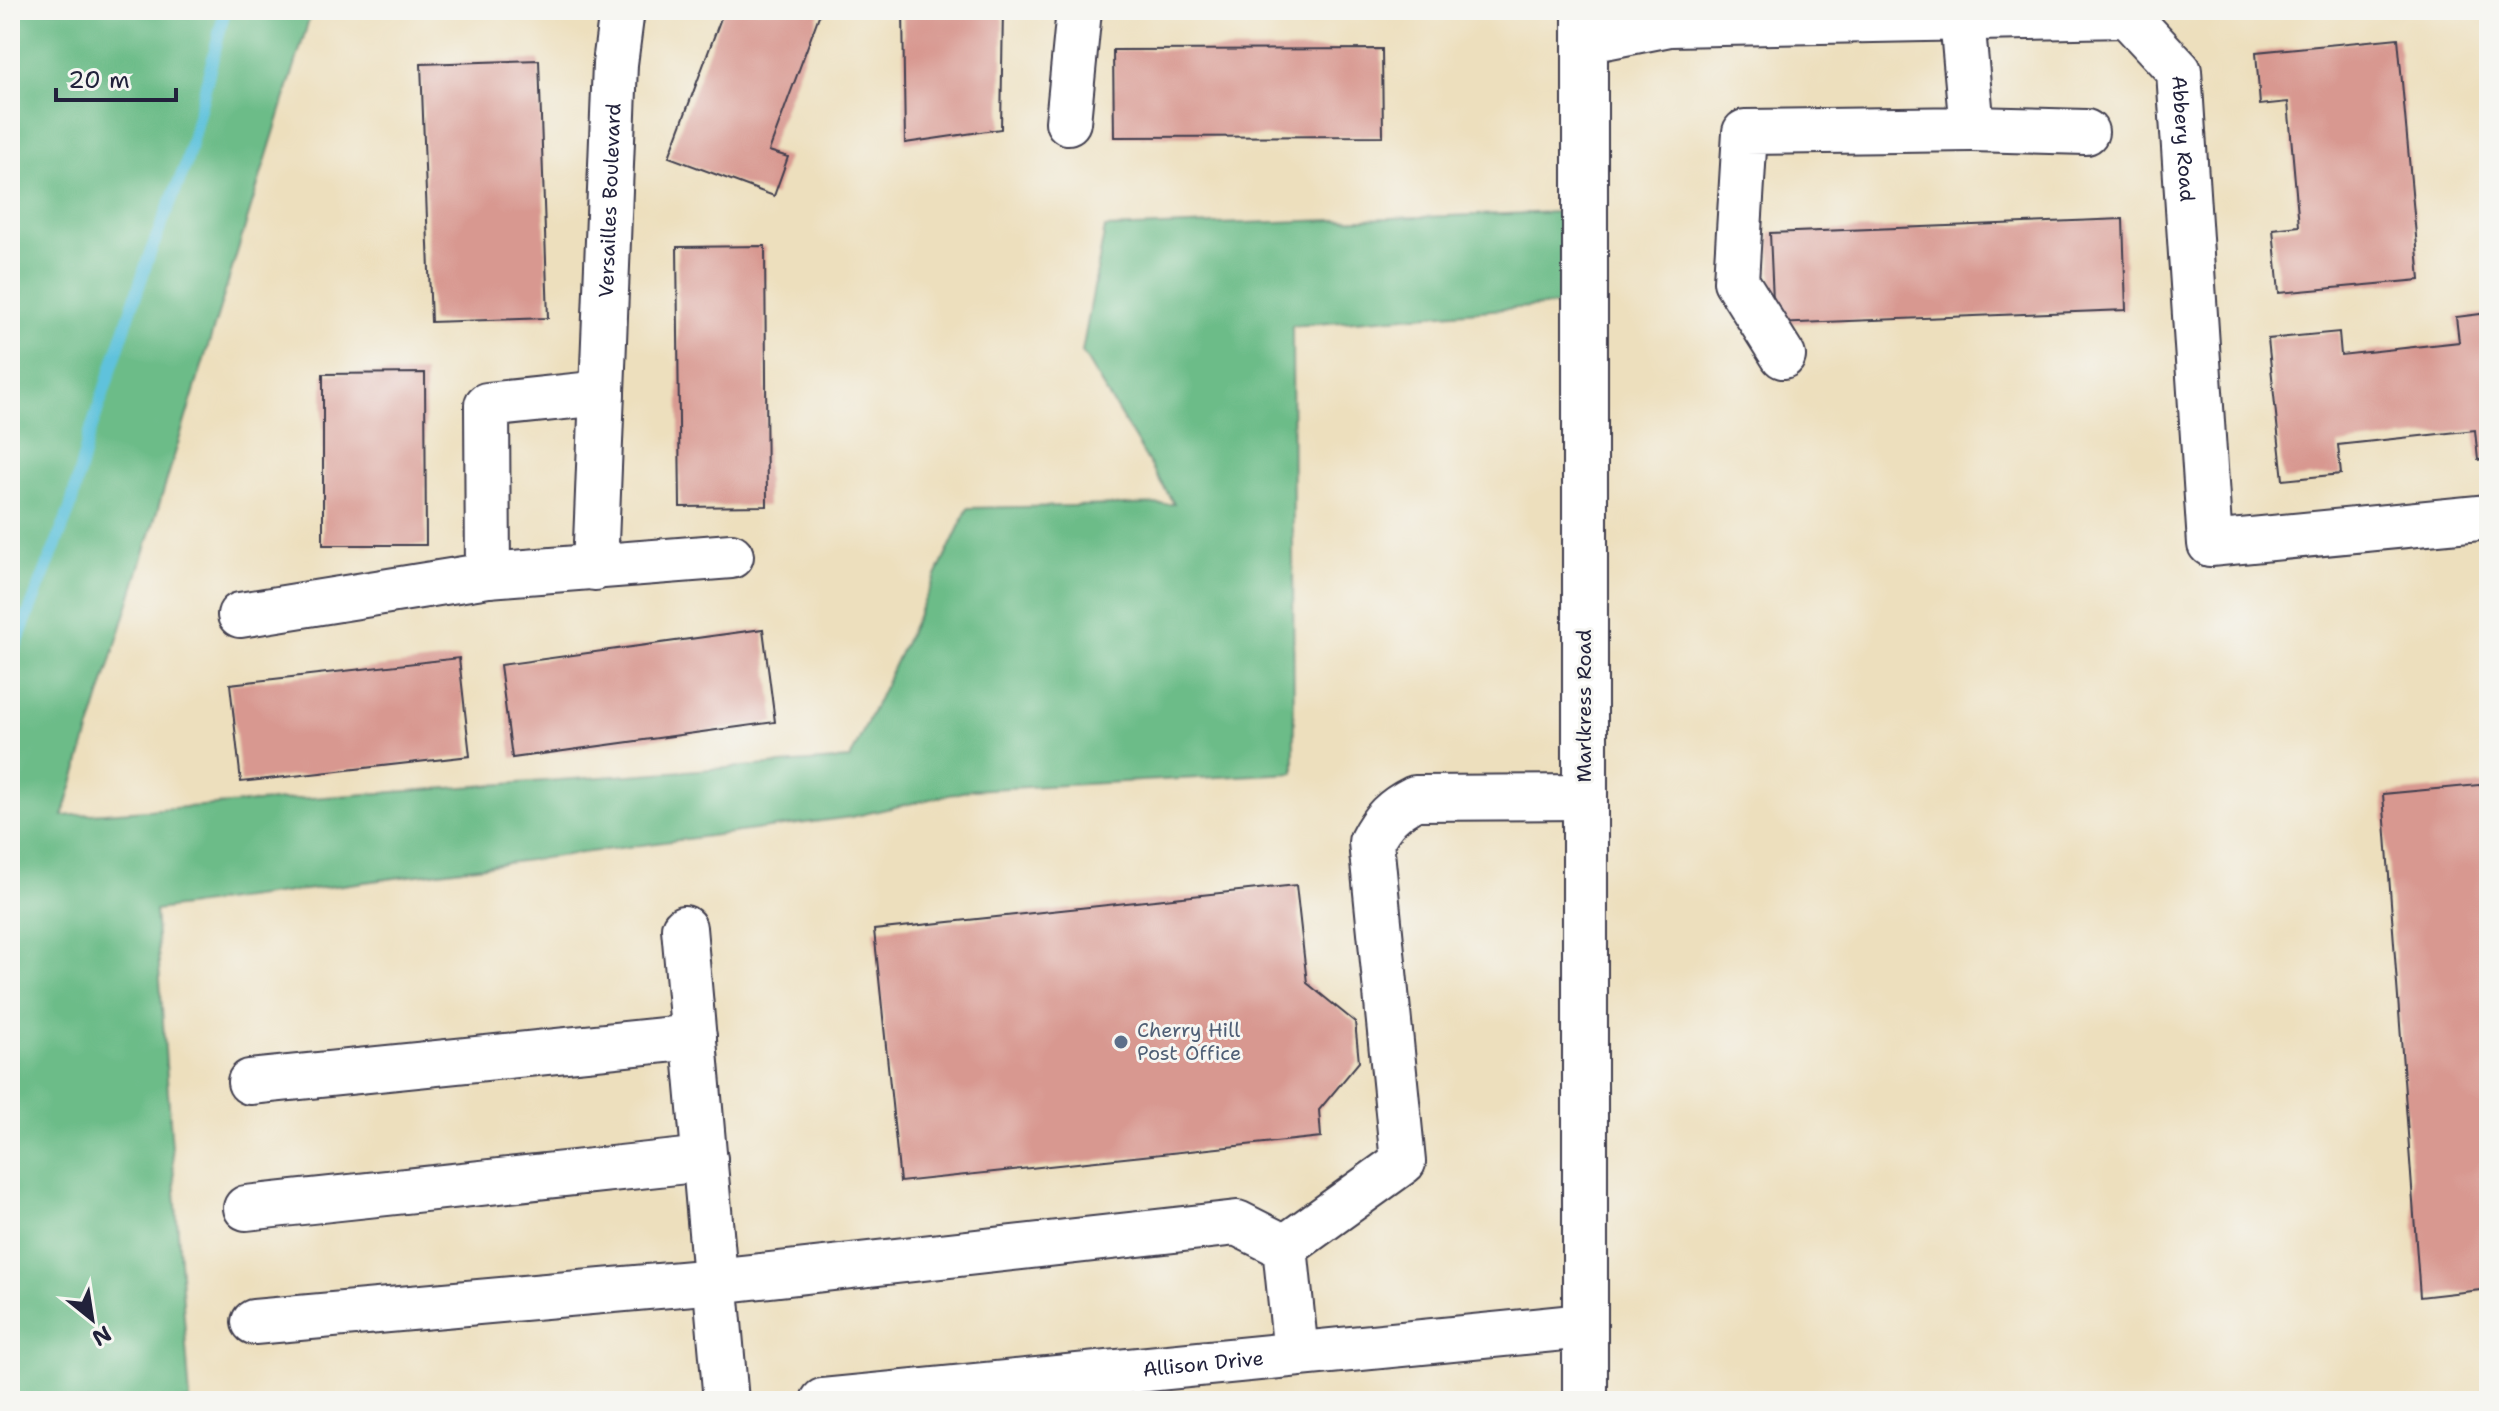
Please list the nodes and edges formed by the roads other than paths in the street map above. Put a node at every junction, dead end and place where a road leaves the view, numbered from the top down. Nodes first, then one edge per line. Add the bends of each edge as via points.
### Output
1 (622, 10) edge
2 (1079, 10) edge
3 (1962, 19) junction
4 (1585, 25) edge
5 (1068, 122) dead end
6 (1972, 129) junction
7 (2086, 132) dead end
8 (1783, 356) dead end
9 (602, 393) junction
10 (2489, 517) edge
11 (731, 556) dead end
12 (595, 568) junction
13 (488, 575) junction
14 (240, 615) dead end
15 (1584, 797) junction
16 (684, 928) dead end
17 (694, 1037) junction
18 (250, 1082) dead end
19 (705, 1159) junction
20 (246, 1208) dead end
21 (1285, 1247) junction
22 (715, 1281) junction
23 (254, 1322) dead end
24 (1584, 1326) junction
25 (1296, 1354) junction
26 (1107, 1387) edge
27 (726, 1401) edge
28 (823, 1401) edge
29 (1585, 1401) edge

1 - 9 street, Versailles Boulevard via 615,64
2 - 5 street
3 - 4 street, Abbery Road
3 - 6 street
3 - 10 street, Abbery Road via 2127,15 2179,71 2210,544
4 - 15 street, Marlkress Road
6 - 7 street
6 - 8 street via 1745,132 1736,281
9 - 12 street, Versailles Boulevard
9 - 13 street via 487,405
11 - 12 street
12 - 13 street
13 - 14 street
15 - 21 street via 1415,798 1380,823 1371,842 1403,1162
15 - 24 street, Marlkress Road
16 - 17 street
17 - 18 street
17 - 19 street
19 - 20 street
19 - 22 street
21 - 22 street via 1237,1223
21 - 25 street
22 - 23 street
22 - 27 street
24 - 25 street, Allison Drive
24 - 29 street, Marlkress Road
25 - 26 street, Allison Drive
26 - 28 street, Allison Drive

